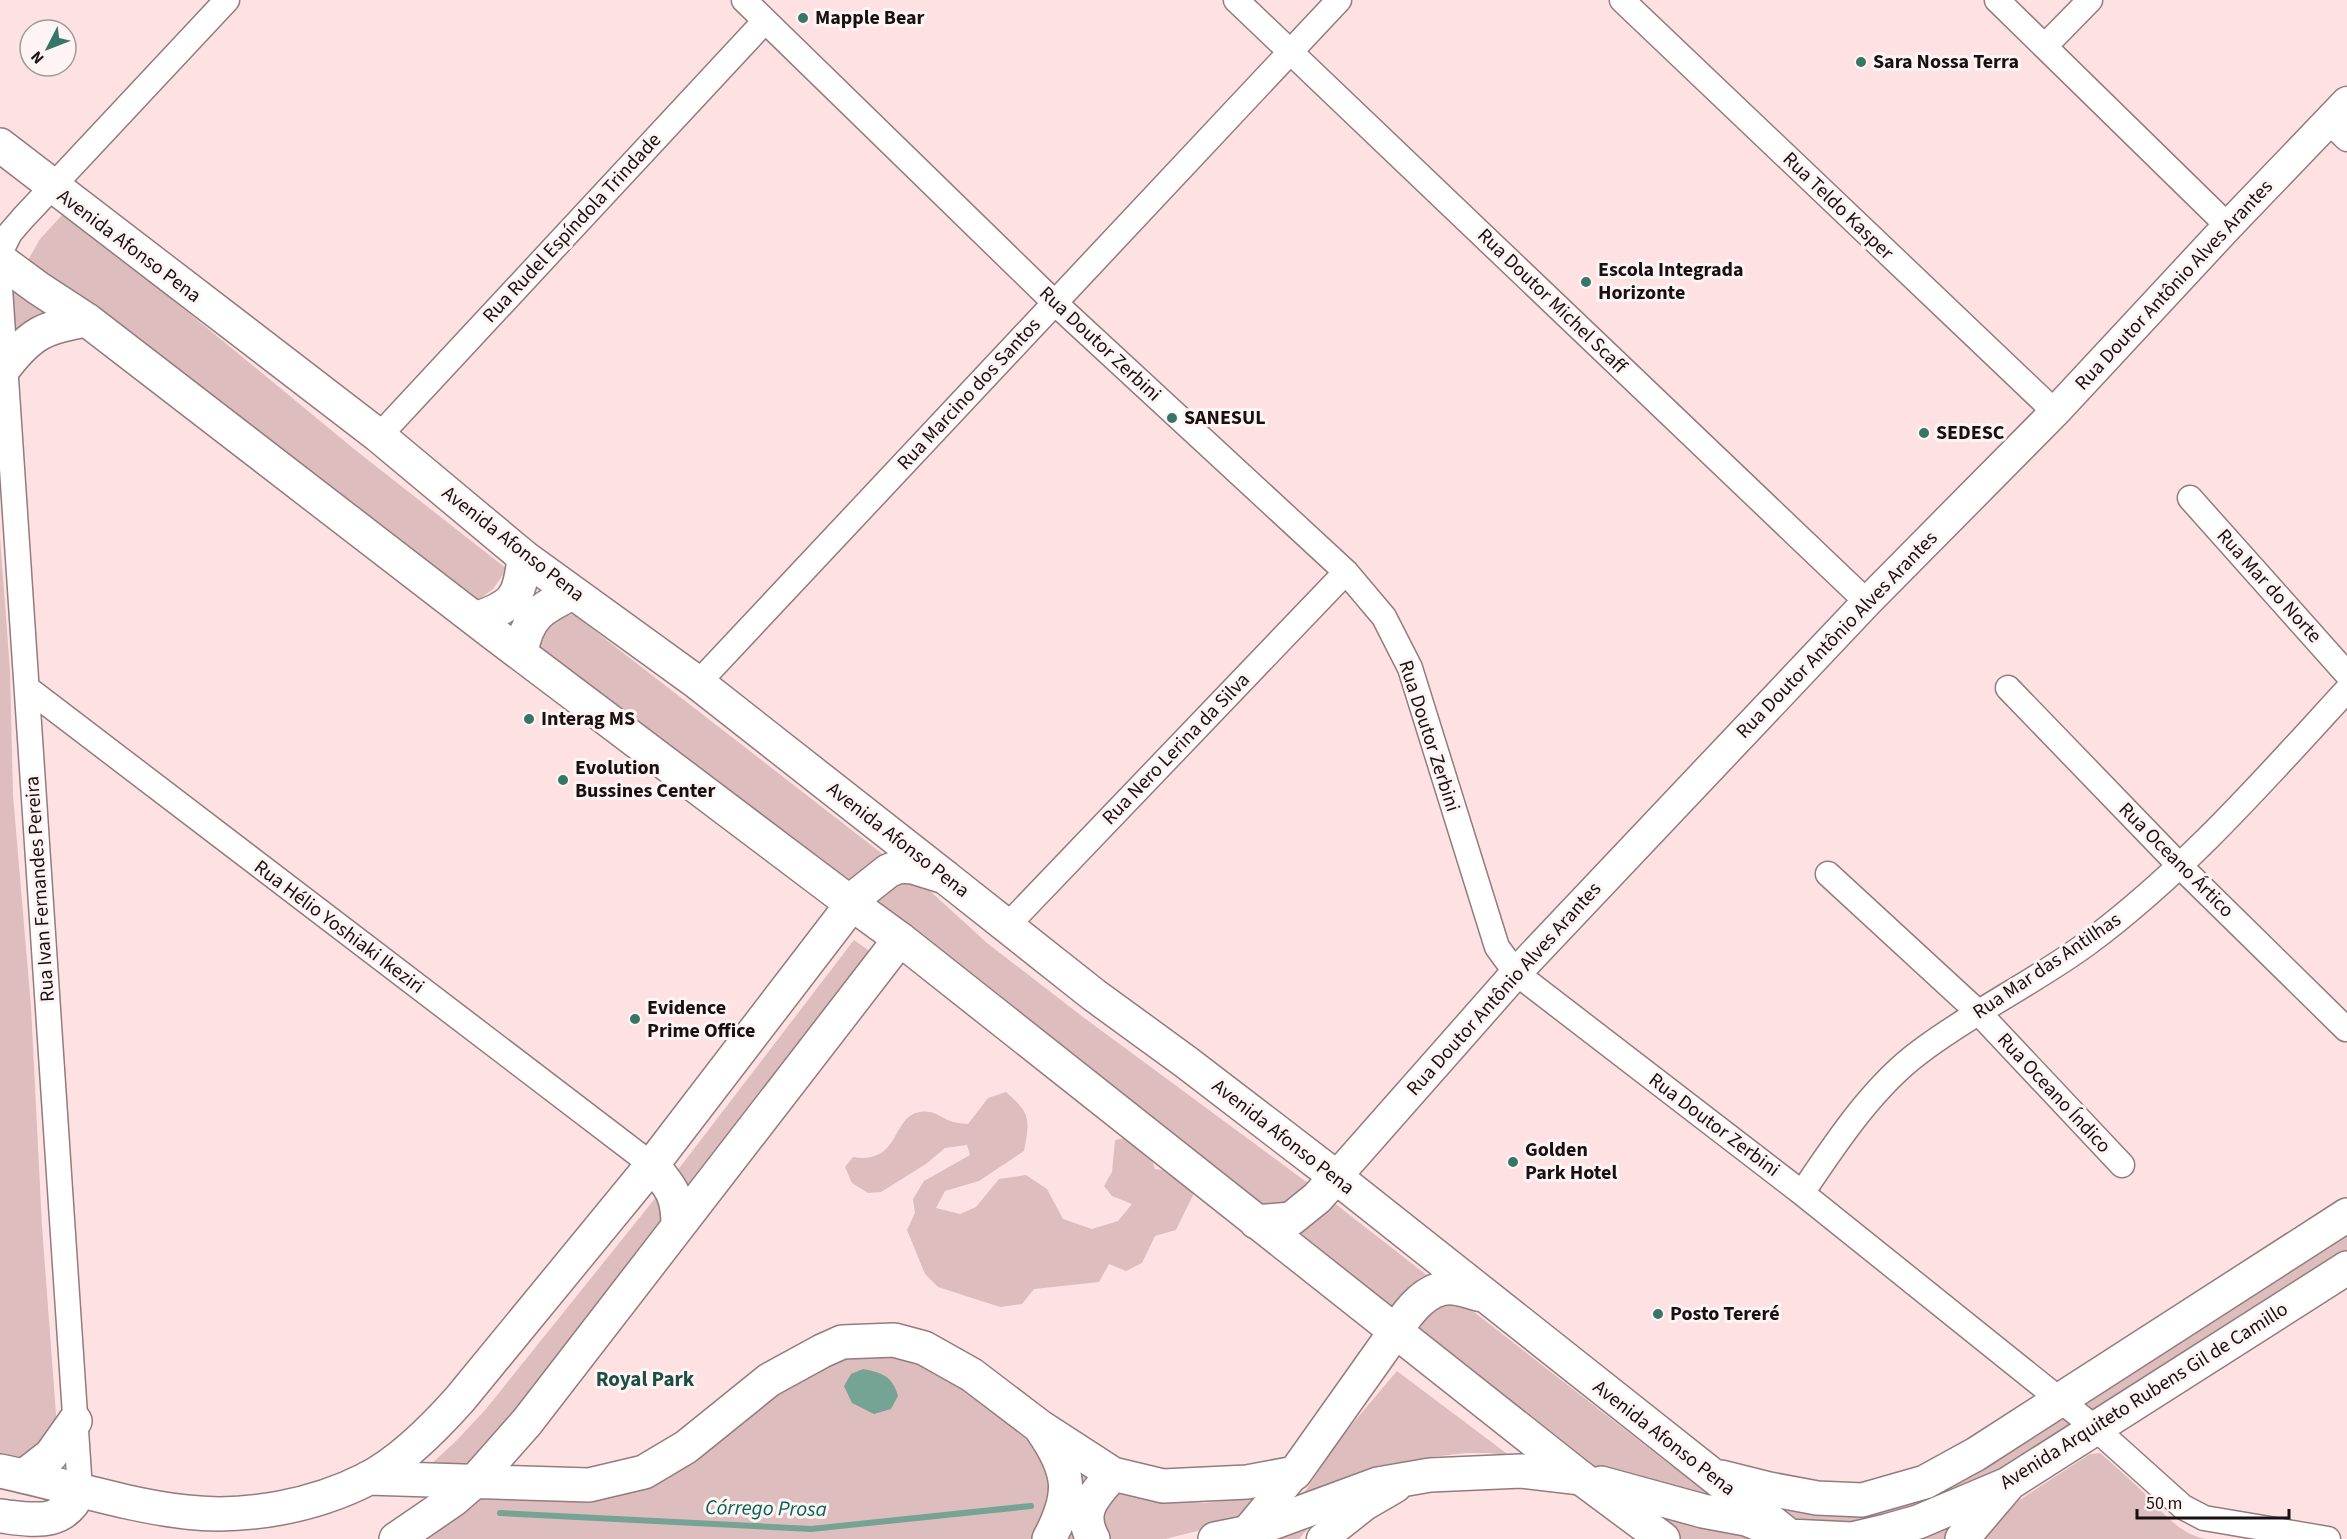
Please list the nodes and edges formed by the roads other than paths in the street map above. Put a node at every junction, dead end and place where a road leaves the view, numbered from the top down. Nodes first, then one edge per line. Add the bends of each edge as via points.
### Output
1 (227, 0) edge
2 (744, 0) edge
3 (1236, 0) edge
4 (1339, 0) edge
5 (1622, 0) edge
6 (1997, 0) edge
7 (2090, 0) edge
8 (765, 21) junction
9 (2045, 46) junction
10 (1289, 51) junction
11 (2341, 121) edge
12 (0, 145) edge
13 (53, 187) junction
14 (2228, 226) junction
15 (0, 253) edge
16 (0, 260) edge
17 (0, 288) edge
18 (1055, 303) junction
19 (87, 320) junction
20 (5, 367) junction
21 (2055, 412) junction
22 (379, 436) junction
23 (2190, 498) dead end
24 (524, 557) junction
25 (1346, 572) junction
26 (573, 592) junction
27 (1867, 602) junction
28 (475, 619) junction
29 (521, 653) junction
30 (2347, 674) edge
31 (698, 683) junction
32 (27, 688) junction
33 (2008, 688) dead end
34 (2347, 690) edge
35 (2181, 867) junction
36 (1828, 874) dead end
37 (945, 877) junction
38 (852, 904) junction
39 (1006, 927) junction
40 (900, 939) junction
41 (1516, 973) junction
42 (1979, 1013) junction
43 (2346, 1029) edge
44 (652, 1165) junction
45 (2122, 1165) dead end
46 (1336, 1177) junction
47 (1802, 1193) junction
48 (2347, 1215) edge
49 (1256, 1222) junction
50 (678, 1226) junction
51 (2347, 1268) edge
52 (1483, 1295) junction
53 (1395, 1332) junction
54 (2060, 1401) junction
55 (75, 1421) junction
56 (1040, 1426) junction
57 (2095, 1428) junction
58 (1295, 1473) junction
59 (12, 1474) edge
60 (1113, 1474) junction
61 (1711, 1474) junction
62 (368, 1478) junction
63 (1581, 1478) junction
64 (1409, 1480) junction
65 (475, 1481) junction
66 (2008, 1484) junction
67 (80, 1490) junction
68 (0, 1515) edge
69 (0, 1522) edge
70 (1234, 1537) edge
71 (1791, 1538) edge
72 (55, 1539) edge
73 (396, 1539) edge
74 (1049, 1539) edge
75 (1093, 1539) edge
76 (1322, 1539) edge
77 (1663, 1539) edge
78 (1962, 1539) edge
79 (2328, 1539) edge

1 - 13 street
2 - 8 street, Rua Doutor Zerbini
3 - 10 street, Rua Doutor Michel Scaff
4 - 10 street, Rua Marcino dos Santos
5 - 21 street, Rua Teldo Kasper
6 - 9 street
7 - 9 street
8 - 18 street, Rua Doutor Zerbini
8 - 22 street, Rua Rudel Espíndola Trindade
9 - 14 street
10 - 18 street, Rua Marcino dos Santos
10 - 27 street, Rua Doutor Michel Scaff
11 - 14 street, Rua Doutor Antônio Alves Arantes
12 - 13 main road, Avenida Afonso Pena
13 - 15 street via 10,233
13 - 22 main road, Avenida Afonso Pena
14 - 21 street, Rua Doutor Antônio Alves Arantes
16 - 19 main road
17 - 20 street, Rua Ivan Fernandes Pereira
18 - 25 street, Rua Doutor Zerbini
18 - 31 street, Rua Marcino dos Santos
19 - 20 main road via 39,333 22,345
19 - 28 main road
20 - 32 street, Rua Ivan Fernandes Pereira
21 - 27 street, Rua Doutor Antônio Alves Arantes
22 - 24 main road, Avenida Afonso Pena
23 - 30 street, Rua Mar do Norte
24 - 26 main road, Avenida Afonso Pena
24 - 28 main road via 522,578 514,597 505,608
25 - 39 street, Rua Nero Lerina da Silva
25 - 41 street, Rua Doutor Zerbini via 1384,617 1410,668 1497,947
26 - 29 main road via 552,602 532,619
26 - 31 main road, Avenida Afonso Pena
27 - 41 street, Rua Doutor Antônio Alves Arantes
28 - 29 main road
29 - 38 main road
31 - 37 main road, Avenida Afonso Pena
32 - 44 street, Rua Hélio Yoshiaki Ikeziri
32 - 55 street, Rua Ivan Fernandes Pereira
33 - 35 street, Rua Oceano Ártico
34 - 35 street, Rua Mar das Antilhas
35 - 42 street, Rua Mar das Antilhas via 2088,943
35 - 43 street, Rua Oceano Ártico
36 - 42 street, Rua Oceano Índico
37 - 38 main road via 900,866 888,871
37 - 39 main road, Avenida Afonso Pena
38 - 40 main road
38 - 44 main road
39 - 46 main road, Avenida Afonso Pena
40 - 49 main road
40 - 50 main road
41 - 46 street, Rua Doutor Antônio Alves Arantes
41 - 47 street, Rua Doutor Zerbini
42 - 45 street, Rua Oceano Índico
42 - 47 street, Rua Mar das Antilhas via 1920,1051 1891,1078 1831,1149
44 - 50 main road via 676,1196
44 - 62 main road via 435,1427
46 - 49 main road via 1291,1219
46 - 52 main road, Avenida Afonso Pena
47 - 54 street, Rua Doutor Zerbini
48 - 54 main road, Avenida Arquiteto Rubens Gil de Camillo
49 - 53 main road
50 - 65 main road via 527,1422
51 - 57 main road, Avenida Arquiteto Rubens Gil de Camillo
52 - 53 main road via 1452,1288 1427,1295
52 - 61 main road, Avenida Afonso Pena
53 - 58 main road
53 - 63 main road
54 - 57 street, Rua Doutor Zerbini
54 - 61 main road, Avenida Arquiteto Rubens Gil de Camillo via 1925,1482 1862,1500 1818,1498
55 - 59 main road via 51,1455
55 - 67 street, Rua Ivan Fernandes Pereira
56 - 60 main road
56 - 65 main road via 972,1375 924,1348 894,1340 843,1342 769,1380 686,1447 644,1472 589,1485
56 - 74 main road via 1057,1452 1067,1479 1058,1522
57 - 66 main road, Avenida Arquiteto Rubens Gil de Camillo
57 - 79 street, Rua Doutor Zerbini via 2183,1507 2204,1518
58 - 60 main road via 1247,1482 1163,1486
58 - 70 street
59 - 67 main road
60 - 75 main road via 1087,1509 1087,1525
61 - 71 main road, Avenida Afonso Pena
62 - 65 main road
62 - 67 main road via 321,1497 228,1515 186,1512
63 - 64 main road, Avenida Arquiteto Rubens Gil de Camillo via 1521,1472 1430,1475
63 - 71 main road, Avenida Arquiteto Rubens Gil de Camillo via 1746,1519
63 - 77 main road
64 - 70 main road, Avenida Arquiteto Rubens Gil de Camillo via 1378,1484
64 - 76 street via 1365,1505
65 - 73 main road
66 - 71 main road, Avenida Arquiteto Rubens Gil de Camillo via 1918,1522 1886,1531 1852,1539
66 - 78 main road
67 - 68 main road via 74,1503 58,1516
69 - 72 main road

